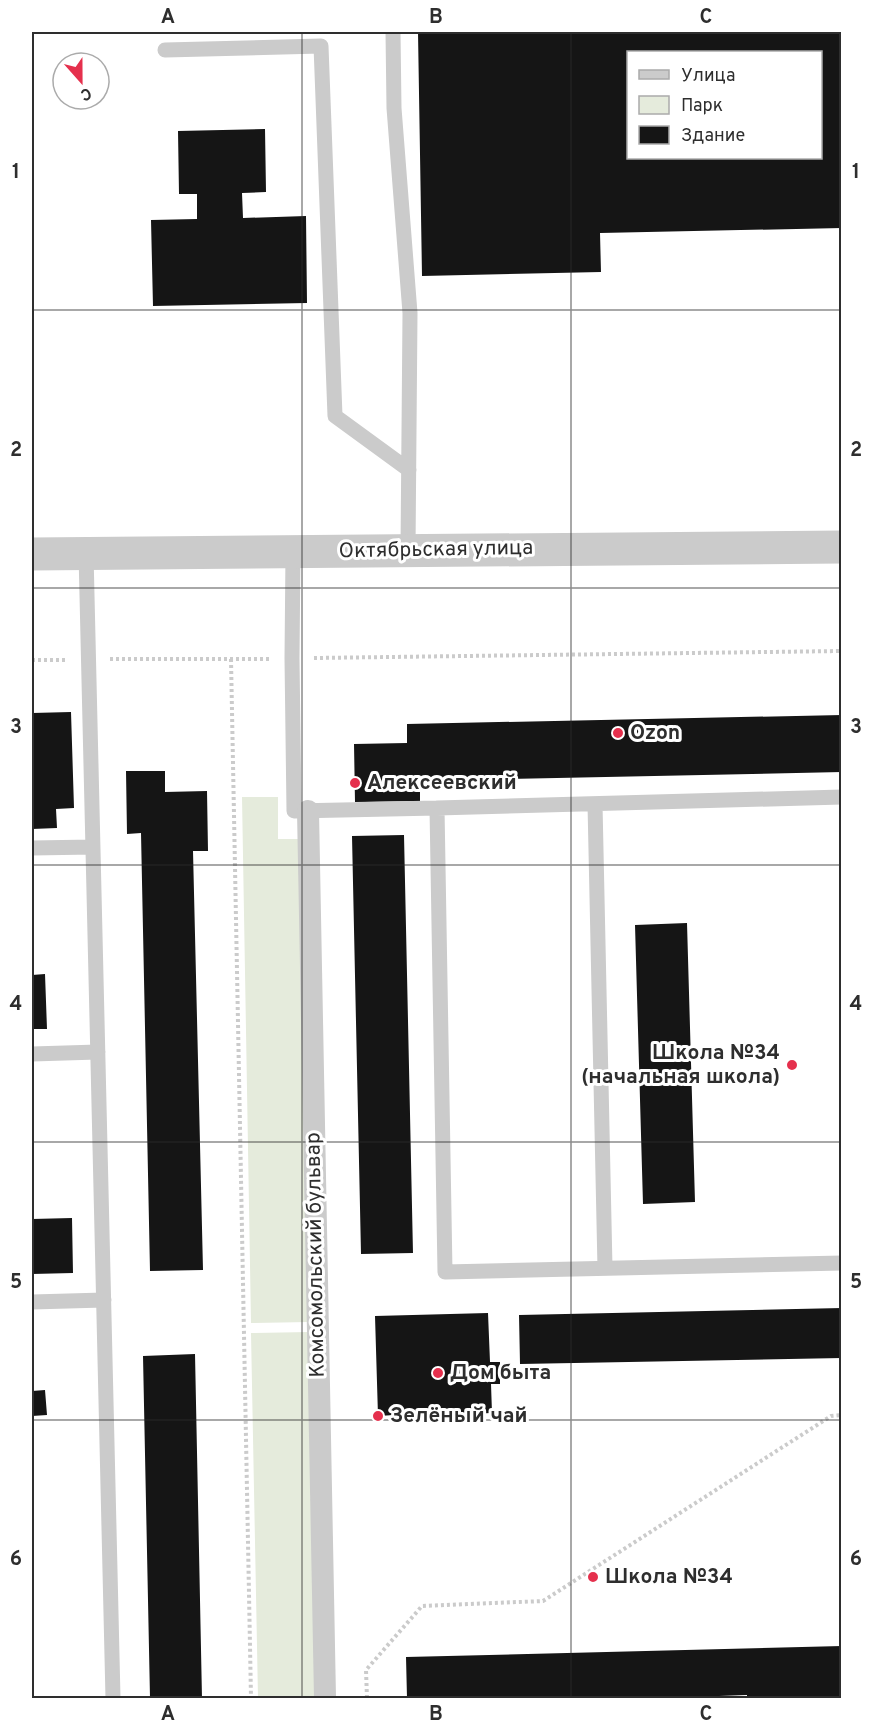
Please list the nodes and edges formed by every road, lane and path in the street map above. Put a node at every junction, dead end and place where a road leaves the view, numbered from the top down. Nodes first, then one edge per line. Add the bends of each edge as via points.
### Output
1 (393, 32) edge
2 (165, 50) dead end
3 (409, 470) junction
4 (842, 547) edge
5 (408, 550) junction
6 (292, 552) junction
7 (86, 553) junction
8 (32, 554) edge
9 (842, 651) edge
10 (292, 658) junction
11 (89, 659) junction
12 (231, 659) junction
13 (32, 660) edge
14 (842, 797) edge
15 (595, 804) junction
16 (437, 808) junction
17 (308, 811) junction
18 (93, 847) junction
19 (32, 848) edge
20 (98, 1052) junction
21 (32, 1054) edge
22 (842, 1263) edge
23 (605, 1268) junction
24 (104, 1300) junction
25 (32, 1302) edge
26 (842, 1415) edge
27 (113, 1698) edge
28 (251, 1698) edge
29 (324, 1698) edge
30 (367, 1698) edge

1 - 3 lane via 394,108 410,314
2 - 3 lane via 321,46 335,416
3 - 5 lane
4 - 5 street, Октябрьская улица
5 - 6 street, Октябрьская улица
6 - 7 street, Октябрьская улица
6 - 10 lane
7 - 8 street, Октябрьская улица
7 - 11 lane
9 - 10 path
10 - 12 path
10 - 17 lane via 294,811
11 - 12 path
11 - 13 path
11 - 18 lane
12 - 28 path
14 - 15 lane
15 - 16 lane
15 - 23 lane
16 - 17 lane
16 - 23 lane via 445,1272
17 - 29 street, Комсомольский бульвар
18 - 19 lane
18 - 20 lane
20 - 21 lane
20 - 24 lane
22 - 23 lane
24 - 25 lane
24 - 27 lane
26 - 30 path via 831,1416 543,1601 422,1606 366,1670

